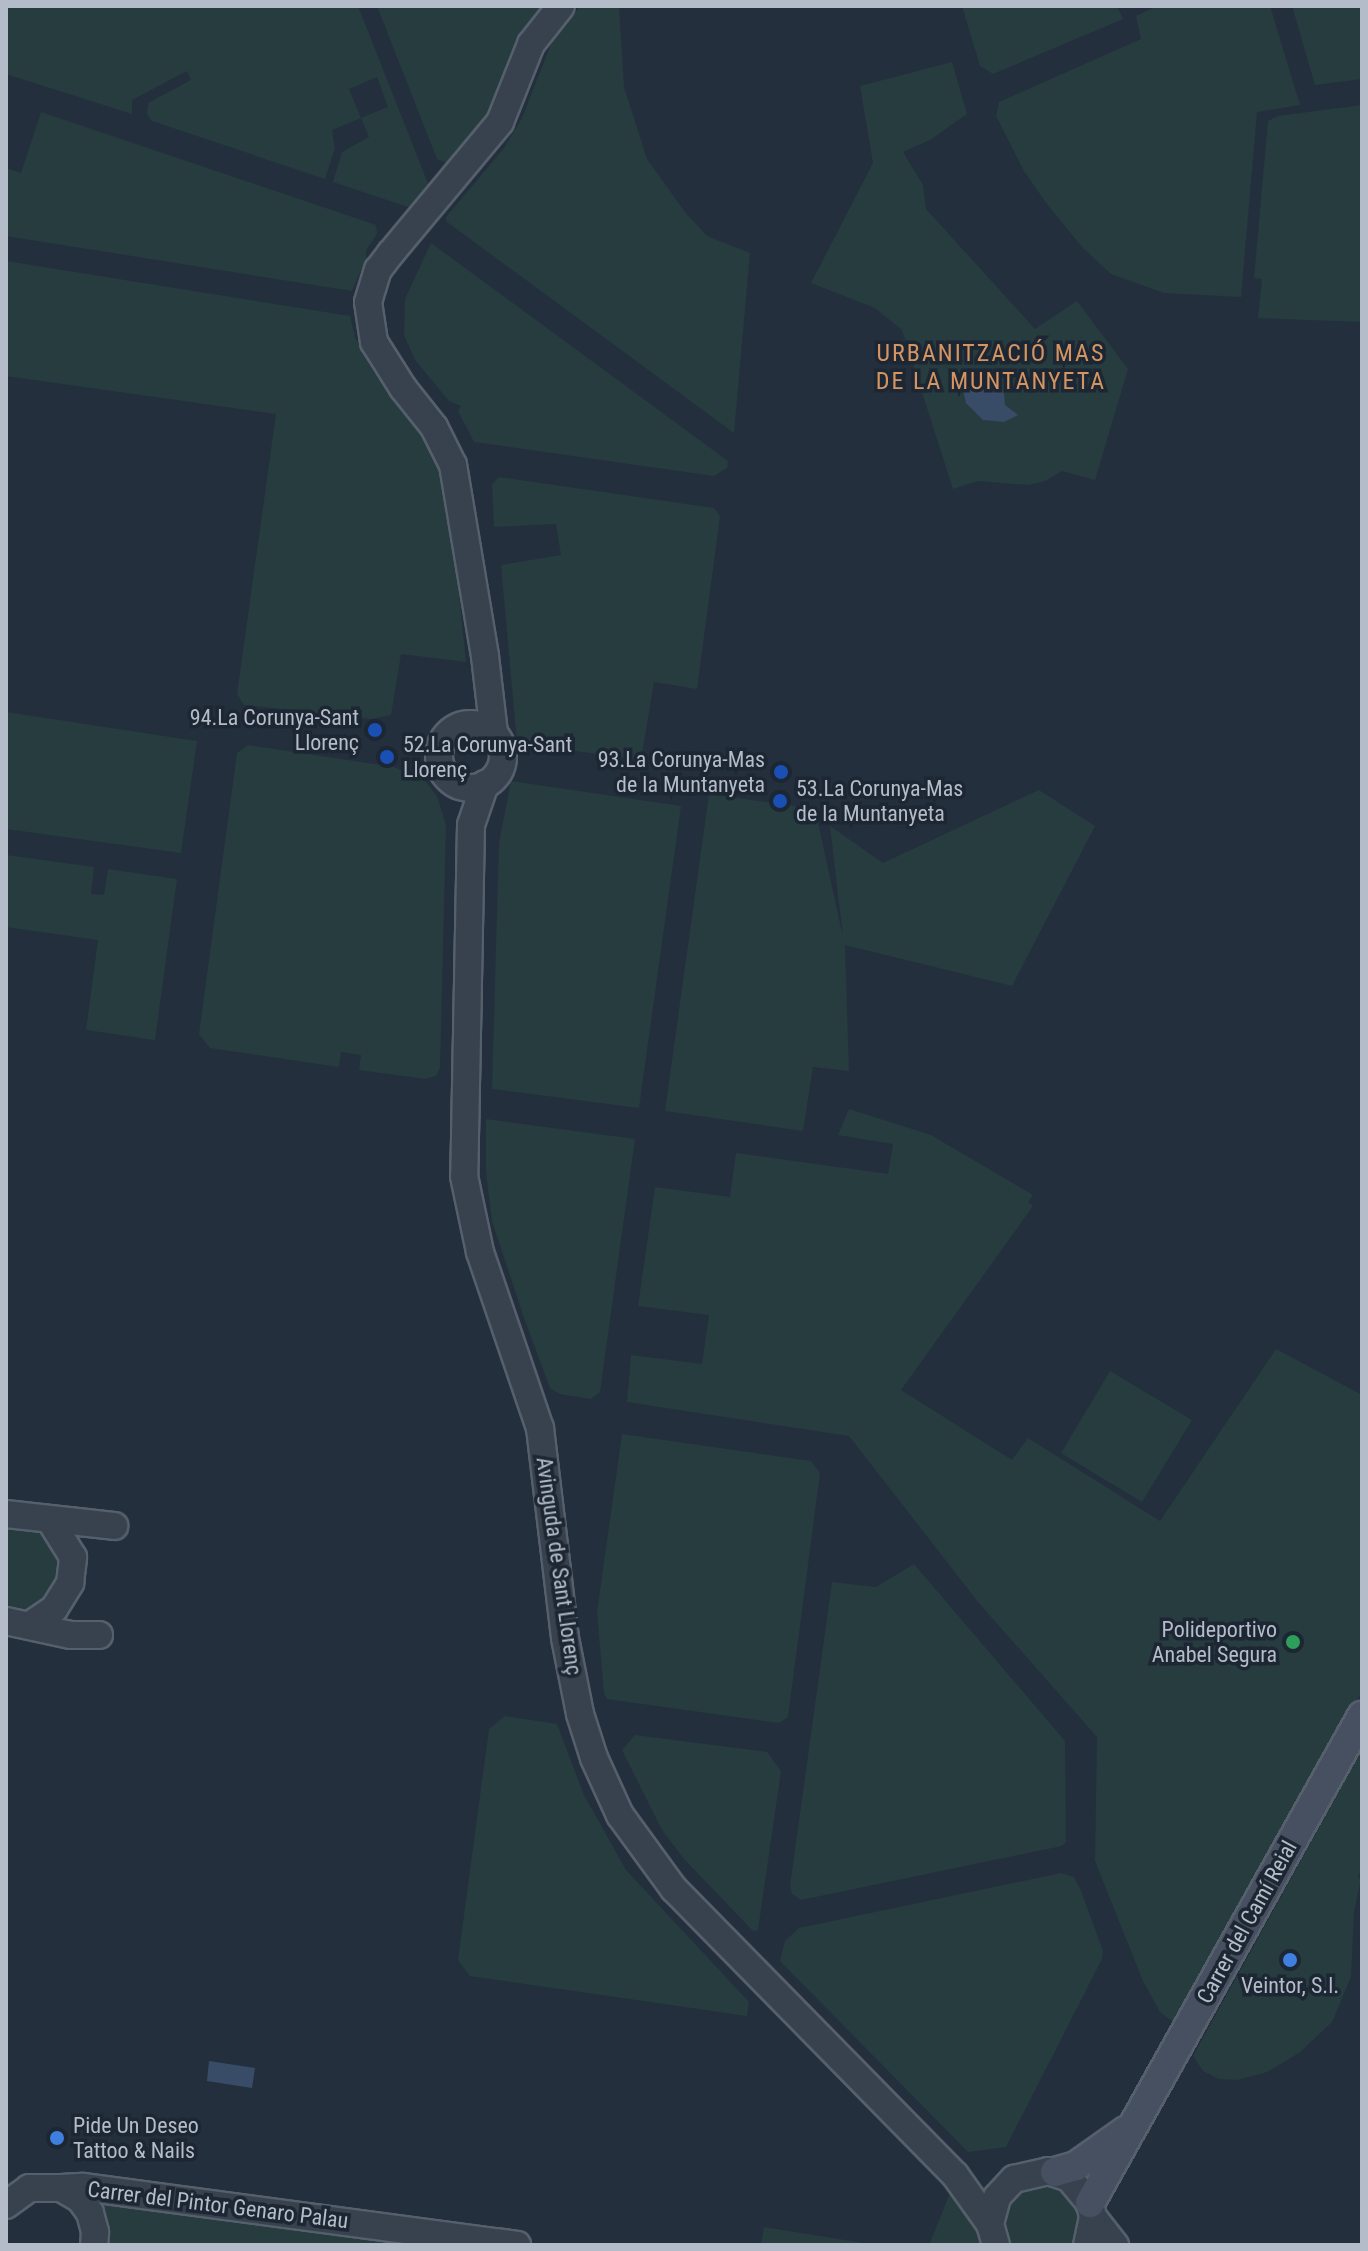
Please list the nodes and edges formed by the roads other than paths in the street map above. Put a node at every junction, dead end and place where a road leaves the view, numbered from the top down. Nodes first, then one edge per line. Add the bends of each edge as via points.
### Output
1 (561, 6) edge
2 (486, 685) junction
3 (462, 725) junction
4 (494, 733) junction
5 (456, 784) junction
6 (485, 784) junction
7 (471, 825) junction
8 (6, 1514) edge
9 (50, 1520) junction
10 (114, 1526) dead end
11 (18, 1623) edge
12 (99, 1635) dead end
13 (1362, 1716) edge
14 (1131, 2127) junction
15 (1055, 2172) junction
16 (956, 2177) junction
17 (1005, 2186) junction
18 (61, 2188) junction
19 (6, 2205) edge
20 (1091, 2210) junction
21 (993, 2234) edge
22 (94, 2245) edge
23 (517, 2245) edge
24 (1087, 2245) edge
25 (1115, 2245) edge

1 - 2 street via 531,44 500,122 378,270 368,302 374,342 434,427 453,465
2 - 3 street
2 - 4 street
3 - 4 street via 479,724
3 - 5 street via 449,732 440,747 441,768
4 - 6 street via 503,757 497,774
5 - 6 street
5 - 7 street, Avinguda de Sant Llorenç
6 - 7 street, Avinguda de Sant Llorenç
7 - 16 street, Avinguda de Sant Llorenç via 464,1176 480,1252 542,1440 565,1638 594,1758 620,1815 674,1889
8 - 9 street
9 - 10 street
9 - 11 street via 73,1557 73,1570 54,1609
11 - 12 street via 71,1635
13 - 14 main road, Carrer del Camí Reial
14 - 15 main road, Carrer del Camí Reial via 1076,2166
14 - 20 main road, Carrer del Camí Reial
15 - 17 street via 1025,2174
15 - 20 street via 1069,2178
16 - 17 street
16 - 21 street, Avinguda de Sant Llorenç
17 - 21 street via 991,2210
18 - 19 street, Carrer del Pintor Genaro Palau via 29,2188
18 - 22 street via 80,2199 90,2213
18 - 23 street, Carrer del Pintor Genaro Palau
20 - 24 street
20 - 25 street

